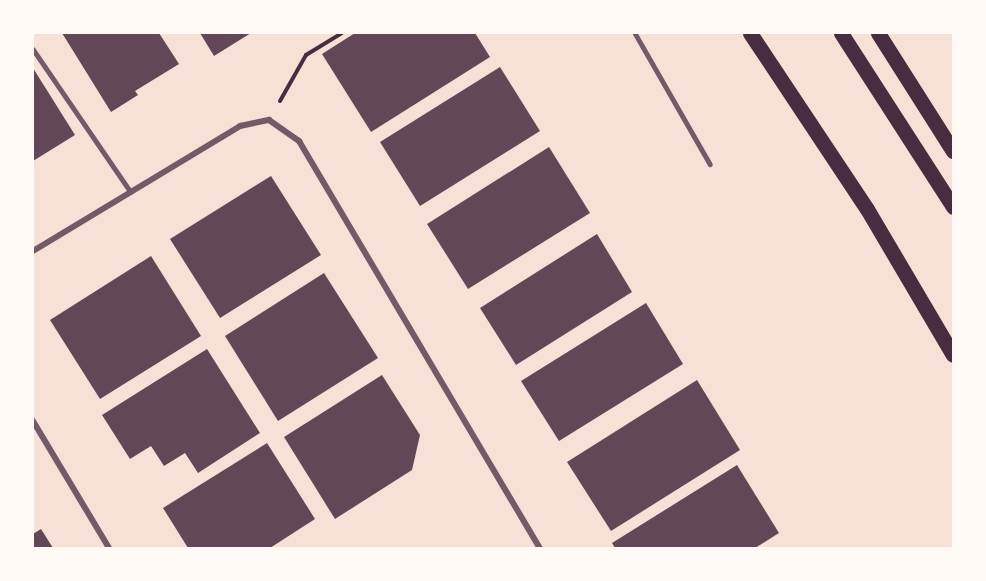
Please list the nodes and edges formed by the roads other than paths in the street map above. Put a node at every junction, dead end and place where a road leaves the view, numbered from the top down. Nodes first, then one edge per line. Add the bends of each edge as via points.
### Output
1 (635, 33) edge
2 (750, 33) edge
3 (841, 33) edge
4 (879, 33) edge
5 (33, 49) edge
6 (953, 151) edge
7 (710, 164) dead end
8 (131, 192) junction
9 (953, 207) edge
10 (33, 251) edge
11 (953, 355) edge
12 (33, 421) edge
13 (109, 548) edge
14 (540, 548) edge

1 - 7 lane
2 - 11 main road via 867,209
3 - 9 main road
4 - 6 main road
5 - 8 lane
8 - 10 street
8 - 14 street via 240,126 269,120 299,141
12 - 13 street

